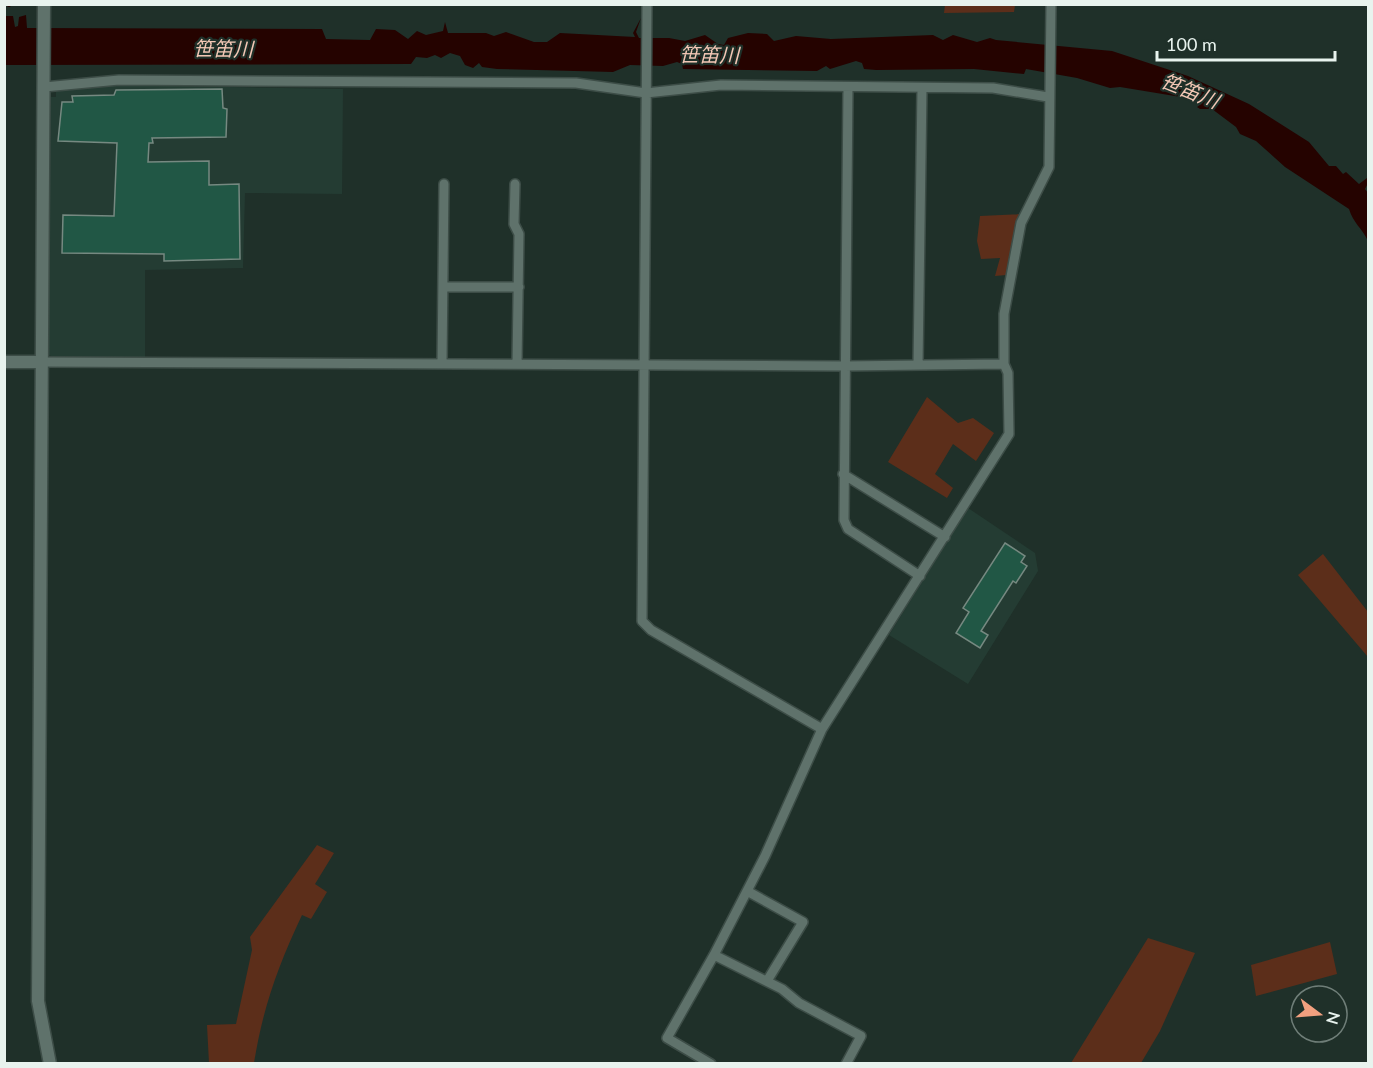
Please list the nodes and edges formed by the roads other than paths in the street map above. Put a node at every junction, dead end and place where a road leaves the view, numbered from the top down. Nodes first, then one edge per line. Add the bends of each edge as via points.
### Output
1 (1051, 4) edge
2 (44, 7) edge
3 (647, 9) edge
4 (44, 87) junction
5 (848, 87) junction
6 (921, 88) junction
7 (646, 90) junction
8 (1048, 97) junction
9 (444, 184) dead end
10 (515, 184) dead end
11 (444, 287) junction
12 (519, 287) junction
13 (4, 362) edge
14 (42, 362) junction
15 (442, 363) junction
16 (517, 364) junction
17 (643, 364) junction
18 (1004, 364) junction
19 (918, 365) junction
20 (844, 366) junction
21 (843, 474) junction
22 (945, 537) junction
23 (920, 576) junction
24 (822, 729) junction
25 (747, 891) junction
26 (714, 955) junction
27 (767, 981) junction
28 (50, 1064) edge
29 (711, 1064) edge
30 (846, 1064) edge

1 - 8 street
2 - 4 street
3 - 7 street
4 - 7 street via 119,80 576,83
4 - 14 street
5 - 6 street
5 - 7 street
5 - 20 street
6 - 8 street via 993,88
6 - 19 street
7 - 17 street
8 - 18 street via 1049,167 1021,223 1004,314
9 - 11 street
10 - 12 street
11 - 12 street
11 - 15 street
12 - 16 street
13 - 14 street
14 - 15 street
14 - 28 street via 38,1001
15 - 16 street
16 - 17 street
17 - 20 street
17 - 24 street via 642,621 651,630
18 - 19 street
18 - 22 street via 1008,373 1009,434
19 - 20 street
20 - 21 street
21 - 22 street
21 - 23 street via 844,520 848,529
22 - 23 street
23 - 24 street
24 - 25 street
25 - 26 street
25 - 27 street via 803,922
26 - 27 street
26 - 29 street via 667,1038
27 - 30 street via 861,1036

